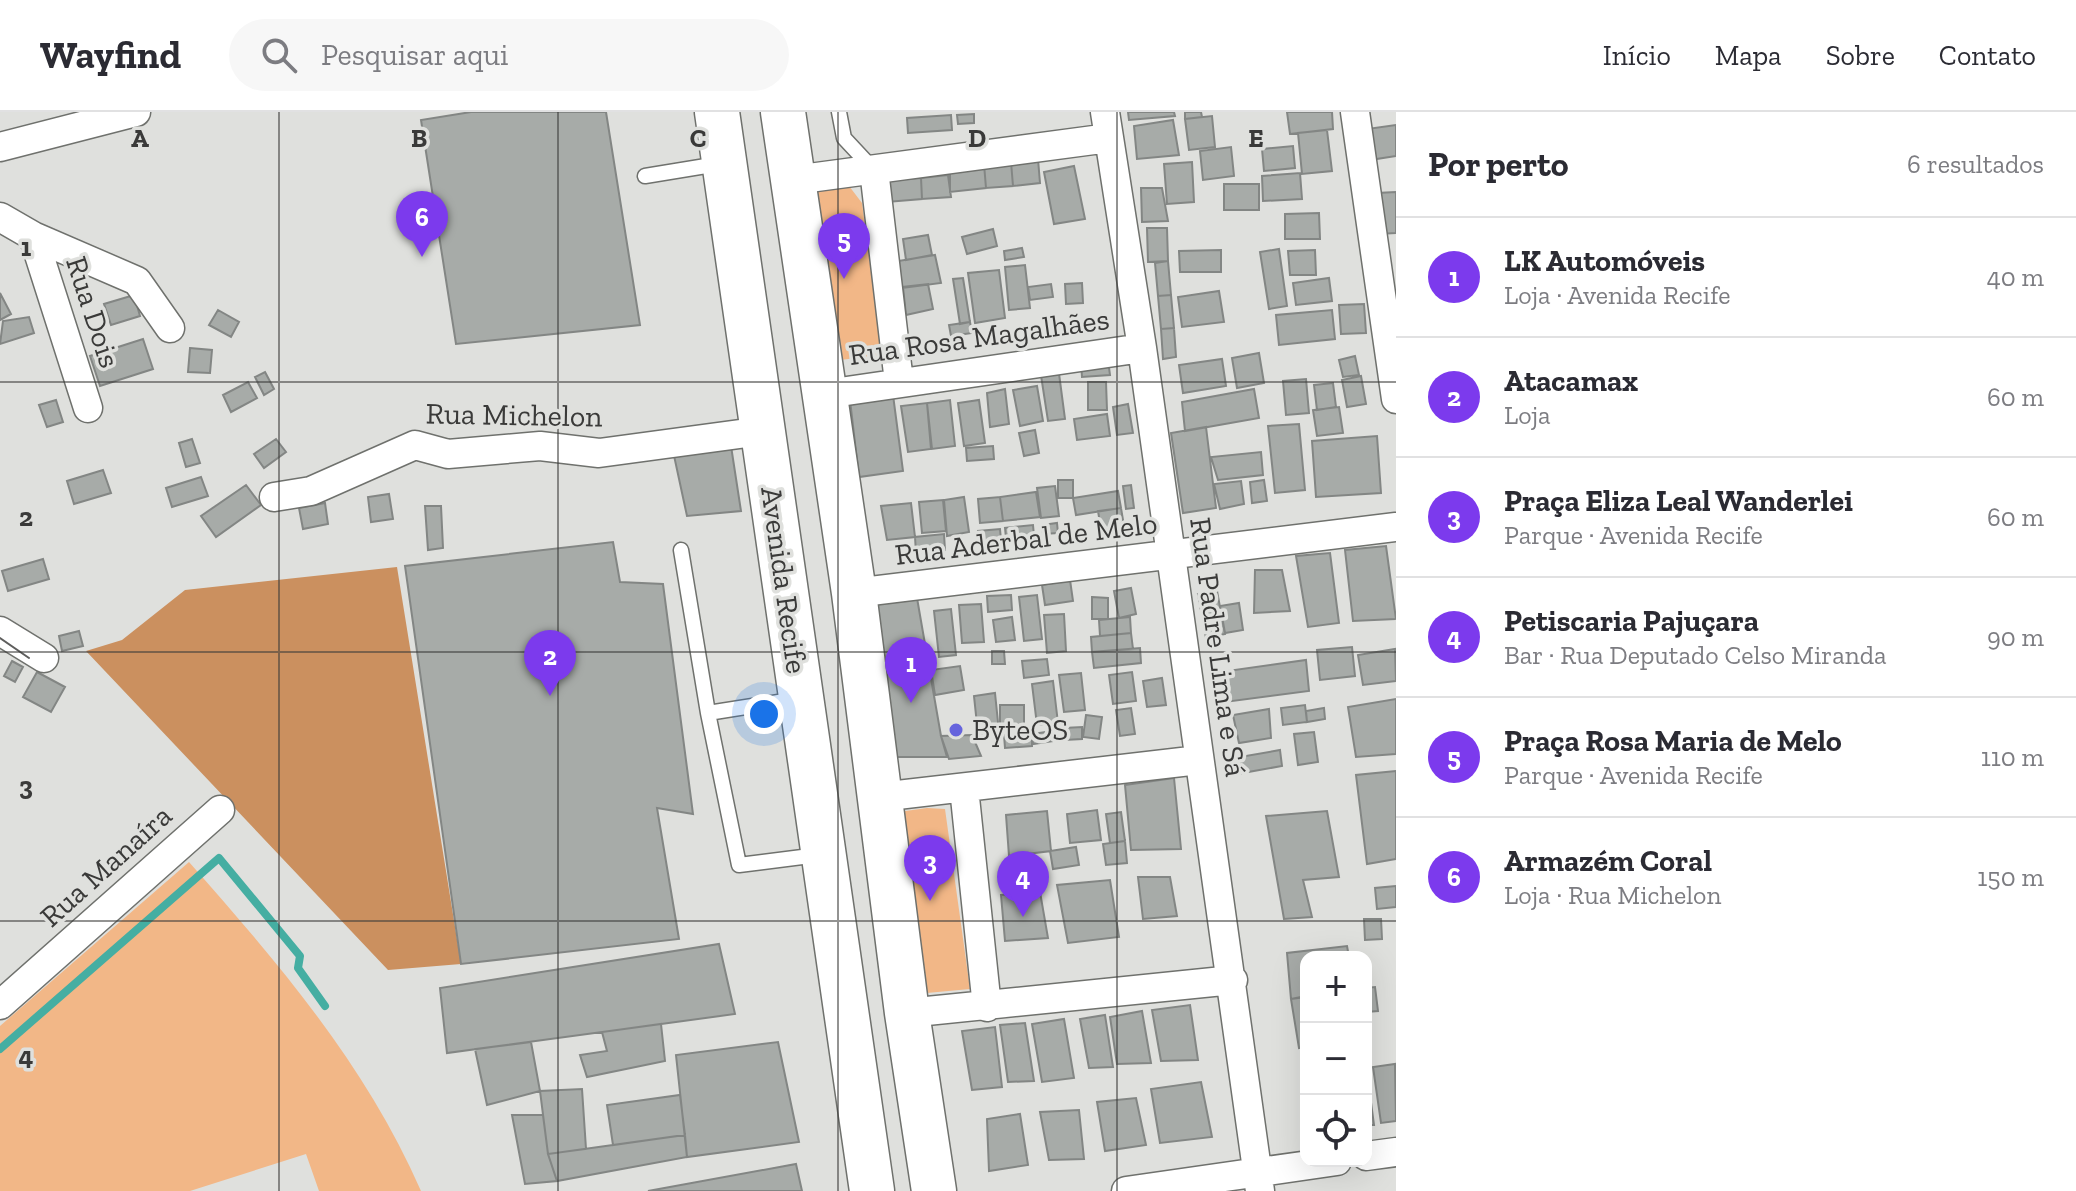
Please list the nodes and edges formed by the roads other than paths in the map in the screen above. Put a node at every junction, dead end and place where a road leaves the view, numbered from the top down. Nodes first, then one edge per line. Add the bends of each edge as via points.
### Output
1 (136, 112) edge
2 (783, 112) edge
3 (839, 112) edge
4 (1355, 112) edge
5 (1107, 125) edge
6 (720, 130) edge
7 (0, 147) edge
8 (874, 170) junction
9 (645, 176) dead end
10 (794, 180) junction
11 (0, 217) edge
12 (33, 236) junction
13 (170, 328) dead end
14 (1142, 348) junction
15 (899, 382) junction
16 (826, 394) junction
17 (1396, 399) edge
18 (88, 408) dead end
19 (762, 431) junction
20 (274, 497) dead end
21 (1396, 527) edge
22 (681, 550) dead end
23 (1170, 556) junction
24 (854, 593) junction
25 (0, 631) edge
26 (44, 658) dead end
27 (801, 699) junction
28 (708, 713) junction
29 (1199, 760) junction
30 (964, 788) junction
31 (880, 797) junction
32 (220, 810) dead end
33 (823, 855) junction
34 (1233, 980) junction
35 (0, 1005) edge
36 (987, 1007) junction
37 (907, 1013) junction
38 (1396, 1152) edge
39 (1372, 1155) edge
40 (1315, 1167) edge
41 (1259, 1182) edge
42 (872, 1191) edge
43 (934, 1191) edge
44 (1126, 1191) edge

1 - 7 street
2 - 10 main road
3 - 8 lane via 844,138
4 - 17 street
5 - 8 street
5 - 14 street, Rua Padre Lima e Sá
6 - 9 lane via 711,164
6 - 19 main road, Avenida Recife
8 - 10 street
8 - 15 street
10 - 16 main road
11 - 12 street
12 - 13 street via 137,281
12 - 18 street, Rua Dois
14 - 15 street, Rua Rosa Magalhães
14 - 23 street, Rua Padre Lima e Sá
15 - 16 street, Rua Rosa Magalhães
16 - 24 main road
19 - 20 street, Rua Michelon via 599,453 540,446 448,454 415,445 311,491
19 - 27 main road, Avenida Recife
21 - 23 street, Rua Aderbal de Melo
22 - 28 lane
23 - 24 street, Rua Aderbal de Melo
23 - 29 street, Rua Padre Lima e Sá
24 - 31 main road
25 - 26 street
27 - 28 lane
27 - 33 main road, Avenida Recife
28 - 33 lane via 739,865
29 - 30 street
29 - 34 street, Rua Padre Lima e Sá
30 - 31 street
30 - 36 street
31 - 37 main road
32 - 35 street, Rua Manaíra
33 - 42 main road, Avenida Recife
34 - 36 street
34 - 41 street, Rua Padre Lima e Sá
36 - 37 street
37 - 43 main road
38 - 39 street
40 - 41 street
41 - 44 street

